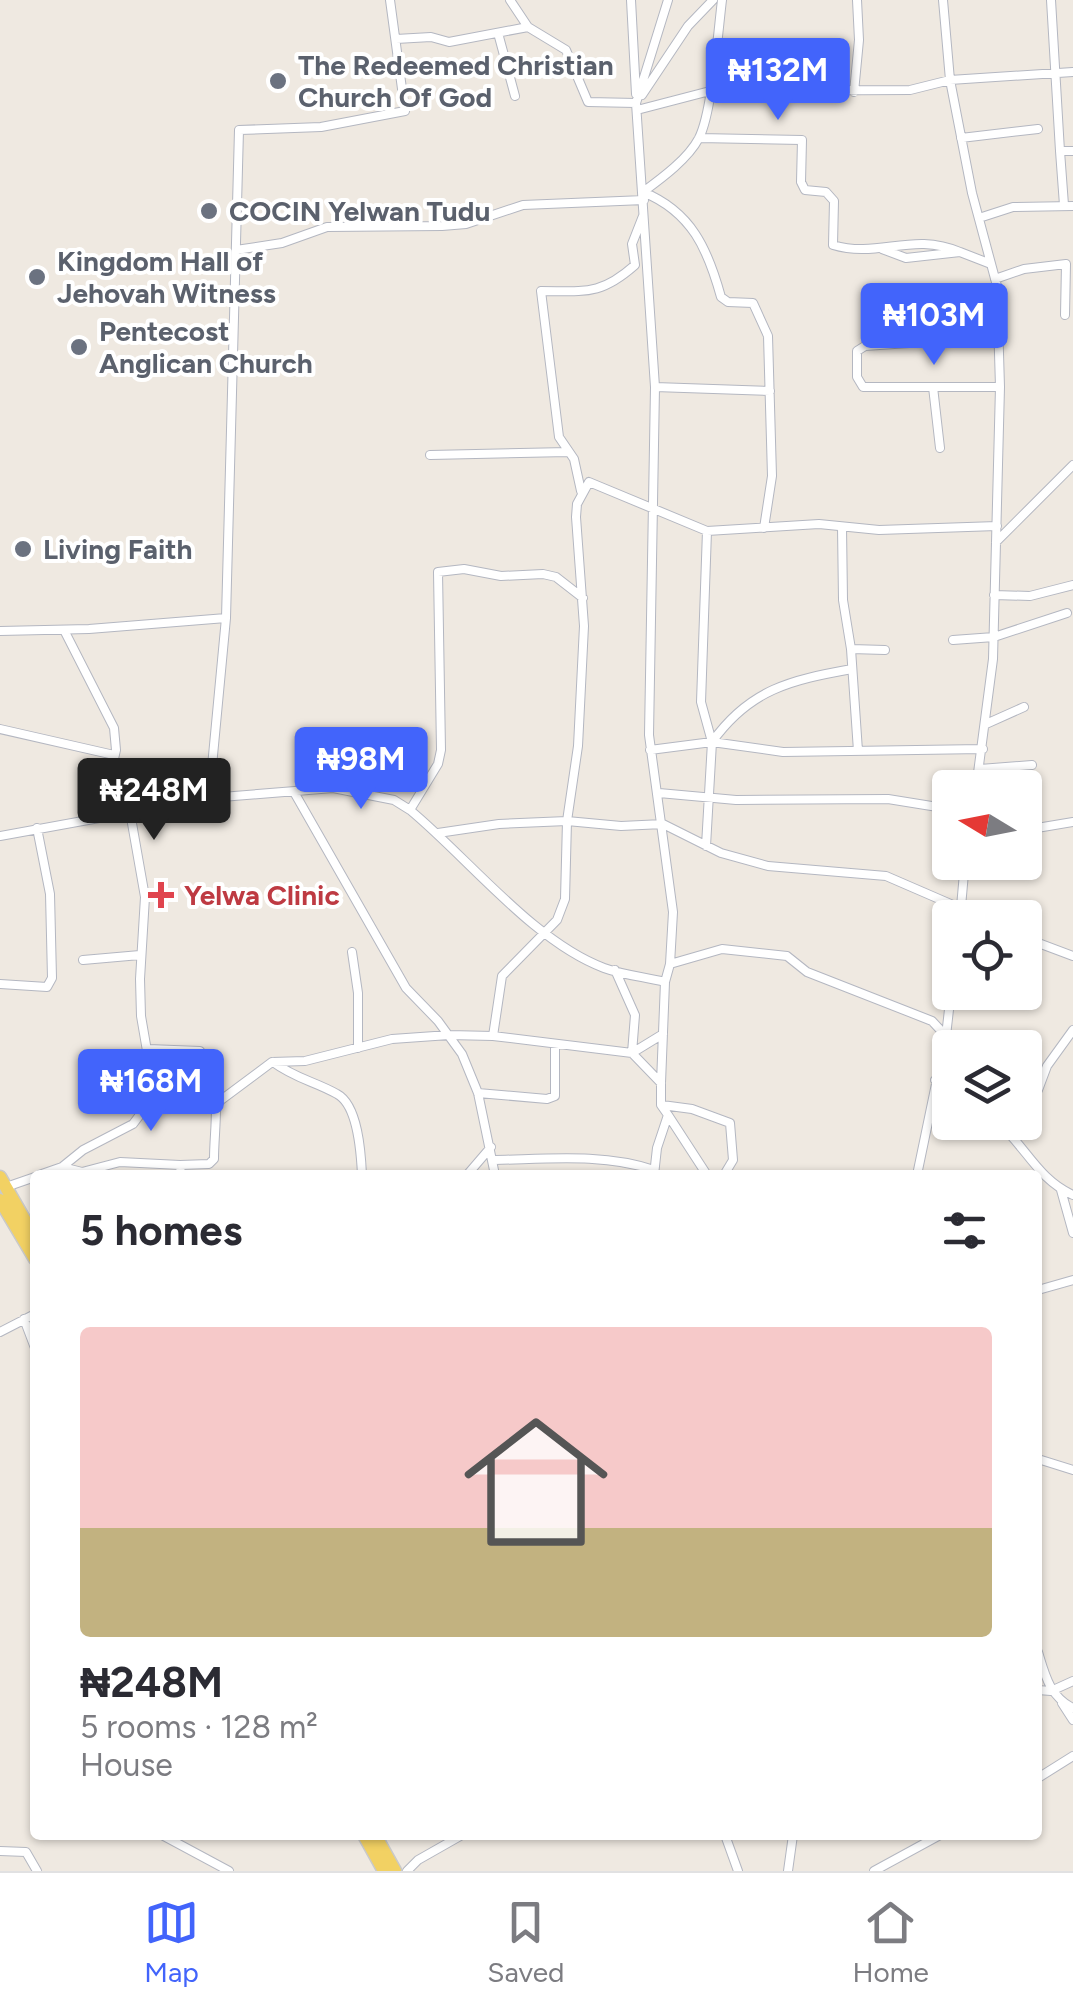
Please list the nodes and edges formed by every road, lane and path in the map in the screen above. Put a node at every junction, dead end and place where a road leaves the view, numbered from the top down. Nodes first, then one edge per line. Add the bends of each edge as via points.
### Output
1 (390, 0) edge
2 (510, 0) edge
3 (631, 0) edge
4 (668, 0) edge
5 (713, 0) edge
6 (722, 0) edge
7 (857, 0) edge
8 (1051, 0) edge
9 (945, 3) edge
10 (528, 27) junction
11 (498, 33) junction
12 (396, 39) junction
13 (1055, 72) junction
14 (1073, 72) edge
15 (950, 80) junction
16 (710, 91) junction
17 (854, 92) junction
18 (515, 96) dead end
19 (637, 106) junction
20 (1038, 130) dead end
21 (699, 138) junction
22 (960, 138) junction
23 (1060, 151) junction
24 (1073, 151) edge
25 (644, 196) junction
26 (1068, 205) edge
27 (644, 212) junction
28 (979, 218) junction
29 (882, 249) junction
30 (236, 250) junction
31 (960, 252) junction
32 (991, 264) junction
33 (1069, 264) edge
34 (996, 280) junction
35 (1064, 315) dead end
36 (998, 337) junction
37 (933, 386) junction
38 (655, 387) junction
39 (1000, 387) junction
40 (770, 390) junction
41 (940, 448) dead end
42 (568, 452) junction
43 (430, 455) dead end
44 (1073, 465) edge
45 (581, 494) junction
46 (652, 510) junction
47 (997, 526) junction
48 (842, 527) junction
49 (764, 528) junction
50 (707, 531) junction
51 (996, 542) junction
52 (1073, 585) edge
53 (994, 595) junction
54 (583, 598) junction
55 (1067, 613) dead end
56 (226, 618) junction
57 (0, 630) edge
58 (64, 630) junction
59 (994, 637) junction
60 (953, 640) dead end
61 (851, 649) junction
62 (885, 650) dead end
63 (852, 669) junction
64 (1024, 707) dead end
65 (986, 724) junction
66 (0, 729) edge
67 (712, 742) junction
68 (650, 750) junction
69 (858, 750) junction
70 (983, 750) junction
71 (114, 755) junction
72 (1032, 765) dead end
73 (980, 770) joint
74 (294, 792) junction
75 (658, 792) junction
76 (708, 797) junction
77 (209, 798) junction
78 (932, 806) edge
79 (410, 810) junction
80 (130, 812) junction
81 (110, 815) junction
82 (567, 821) junction
83 (1073, 822) edge
84 (664, 824) junction
85 (1042, 827) edge
86 (37, 828) junction
87 (438, 833) junction
88 (0, 836) edge
89 (706, 846) junction
90 (946, 900) edge
91 (544, 933) junction
92 (1042, 944) edge
93 (352, 952) dead end
94 (140, 954) junction
95 (1073, 956) edge
96 (83, 960) dead end
97 (670, 964) junction
98 (615, 970) junction
99 (665, 982) junction
100 (0, 984) edge
101 (940, 1030) edge
102 (1073, 1030) edge
103 (663, 1034) junction
104 (449, 1035) junction
105 (493, 1036) junction
106 (555, 1046) junction
107 (358, 1048) junction
108 (148, 1049) junction
109 (632, 1053) junction
110 (272, 1062) junction
111 (1042, 1079) edge
112 (661, 1083) junction
113 (478, 1092) junction
114 (932, 1097) edge
115 (217, 1103) junction
116 (661, 1105) junction
117 (668, 1115) junction
118 (1013, 1140) edge
119 (492, 1146) junction
120 (495, 1160) junction
121 (62, 1166) junction
122 (52, 1170) edge
123 (75, 1170) edge
124 (90, 1170) edge
125 (180, 1170) edge
126 (361, 1170) edge
127 (471, 1170) edge
128 (495, 1170) edge
129 (648, 1170) edge
130 (655, 1170) edge
131 (704, 1170) edge
132 (727, 1170) edge
133 (919, 1170) edge
134 (1037, 1170) edge
135 (1042, 1174) edge
136 (30, 1178) edge
137 (2, 1188) edge
138 (1062, 1190) junction
139 (1073, 1194) edge
140 (30, 1230) edge
141 (1073, 1233) edge
142 (30, 1248) edge
143 (1073, 1280) edge
144 (1042, 1289) edge
145 (30, 1316) edge
146 (24, 1319) junction
147 (0, 1332) edge
148 (30, 1335) edge
149 (1042, 1460) edge
150 (1073, 1470) edge
151 (1042, 1663) edge
152 (1073, 1681) edge
153 (1042, 1690) edge
154 (1052, 1691) junction
155 (1062, 1703) junction
156 (1073, 1708) edge
157 (1073, 1720) edge
158 (1073, 1756) edge
159 (1042, 1775) edge
160 (171, 1840) edge
161 (367, 1840) edge
162 (378, 1840) edge
163 (453, 1840) edge
164 (726, 1840) edge
165 (792, 1840) edge
166 (931, 1840) edge
167 (0, 1851) edge
168 (37, 1871) edge
169 (230, 1871) edge
170 (384, 1871) edge
171 (395, 1871) edge
172 (406, 1871) edge
173 (738, 1871) edge
174 (788, 1871) edge
175 (874, 1871) edge

1 - 12 street
2 - 10 street
3 - 19 street
4 - 19 street
5 - 19 street via 688,26
6 - 16 street
7 - 17 street
8 - 13 street
9 - 15 street
10 - 11 street
10 - 19 street via 566,50 588,102
11 - 12 street via 449,42
11 - 18 street
12 - 30 street via 406,111 321,126 239,130
13 - 14 street
13 - 15 street
13 - 23 street
15 - 17 street
15 - 22 street
16 - 17 street
16 - 19 street
16 - 21 street
19 - 25 street
20 - 22 street
21 - 25 street
21 - 29 street via 802,140 805,190 826,192 834,201 833,245
22 - 28 street
23 - 24 street
23 - 26 street
25 - 27 street
25 - 30 street via 523,205 466,224 327,227
25 - 40 street via 660,198 702,239 721,297 753,304 768,336
26 - 28 street via 1013,207
27 - 38 street
27 - 42 street via 632,244 635,265 611,286 540,291 559,437
28 - 32 street
29 - 31 street via 906,258
29 - 31 street via 932,242
30 - 56 street
31 - 32 street
32 - 34 street
33 - 34 street
33 - 35 street
34 - 36 street
36 - 37 street via 858,351 863,386
36 - 39 street
37 - 39 street
37 - 41 street
38 - 40 street
38 - 46 street
39 - 47 street
40 - 49 street via 772,476
42 - 43 street
42 - 45 street
44 - 51 street
45 - 46 street via 595,482
45 - 54 street via 576,517
46 - 50 street
46 - 68 street
47 - 48 street
47 - 51 street
48 - 49 street
48 - 61 street
49 - 50 street
50 - 67 street via 701,702
51 - 53 street
52 - 53 street via 1030,596
53 - 59 street
54 - 79 street via 543,574 438,572 442,750
54 - 82 street via 578,746
55 - 59 street
56 - 58 street
56 - 77 street
57 - 58 street
58 - 71 street via 114,728
59 - 60 street
59 - 65 street
61 - 62 street
61 - 63 street
63 - 67 street via 766,692 725,723
63 - 69 street
64 - 65 street
65 - 70 street
66 - 71 street
67 - 68 street
67 - 69 street via 783,752
67 - 76 street
68 - 75 street
69 - 70 street
70 - 73 street
71 - 81 street
72 - 73 street
74 - 77 street
74 - 79 street via 349,790
74 - 104 street via 406,988
75 - 76 street
75 - 84 street
76 - 78 street via 888,799
76 - 89 street
77 - 80 street
79 - 87 street
80 - 81 street
80 - 94 street via 145,897
81 - 86 street
82 - 84 street
82 - 87 street
82 - 91 street via 565,898
83 - 85 street
84 - 89 street
84 - 97 street via 673,912
86 - 88 street
86 - 100 street via 50,894 52,978 46,988
87 - 91 street
89 - 90 street via 768,866 886,876
91 - 98 street
91 - 105 street via 502,976
92 - 95 street
93 - 107 street
94 - 96 street
94 - 108 street
97 - 99 street
97 - 101 street via 722,949 787,956 807,972
98 - 99 street
98 - 109 street via 635,1015
99 - 103 street
102 - 111 street
103 - 109 street
103 - 112 street
104 - 105 street
104 - 107 street
104 - 113 street
105 - 106 street
106 - 109 street
106 - 113 street via 555,1096
107 - 110 street
108 - 115 street via 200,1052
108 - 121 street via 152,1080 140,1118
109 - 112 street
110 - 115 street
110 - 126 street via 340,1094 348,1104
112 - 116 street
113 - 119 street
114 - 133 street
115 - 125 street via 212,1162
116 - 117 street
116 - 132 street via 730,1123 733,1160
117 - 130 street
117 - 131 street
118 - 134 street
119 - 120 street
119 - 127 street
120 - 128 street
120 - 129 street via 610,1160
121 - 122 street
121 - 123 street
124 - 125 street via 120,1162
135 - 138 street
136 - 137 street
137 - 140 main road
137 - 142 main road
138 - 139 street
138 - 141 street
143 - 144 street
145 - 146 street
146 - 147 street
146 - 148 street
149 - 150 street
151 - 154 street
152 - 154 street
153 - 154 street
154 - 155 street
155 - 156 street
155 - 157 street
158 - 159 street
160 - 169 street
161 - 170 main road
162 - 171 main road
163 - 172 street
164 - 173 street
165 - 174 street
166 - 175 street
167 - 168 street via 26,1852

